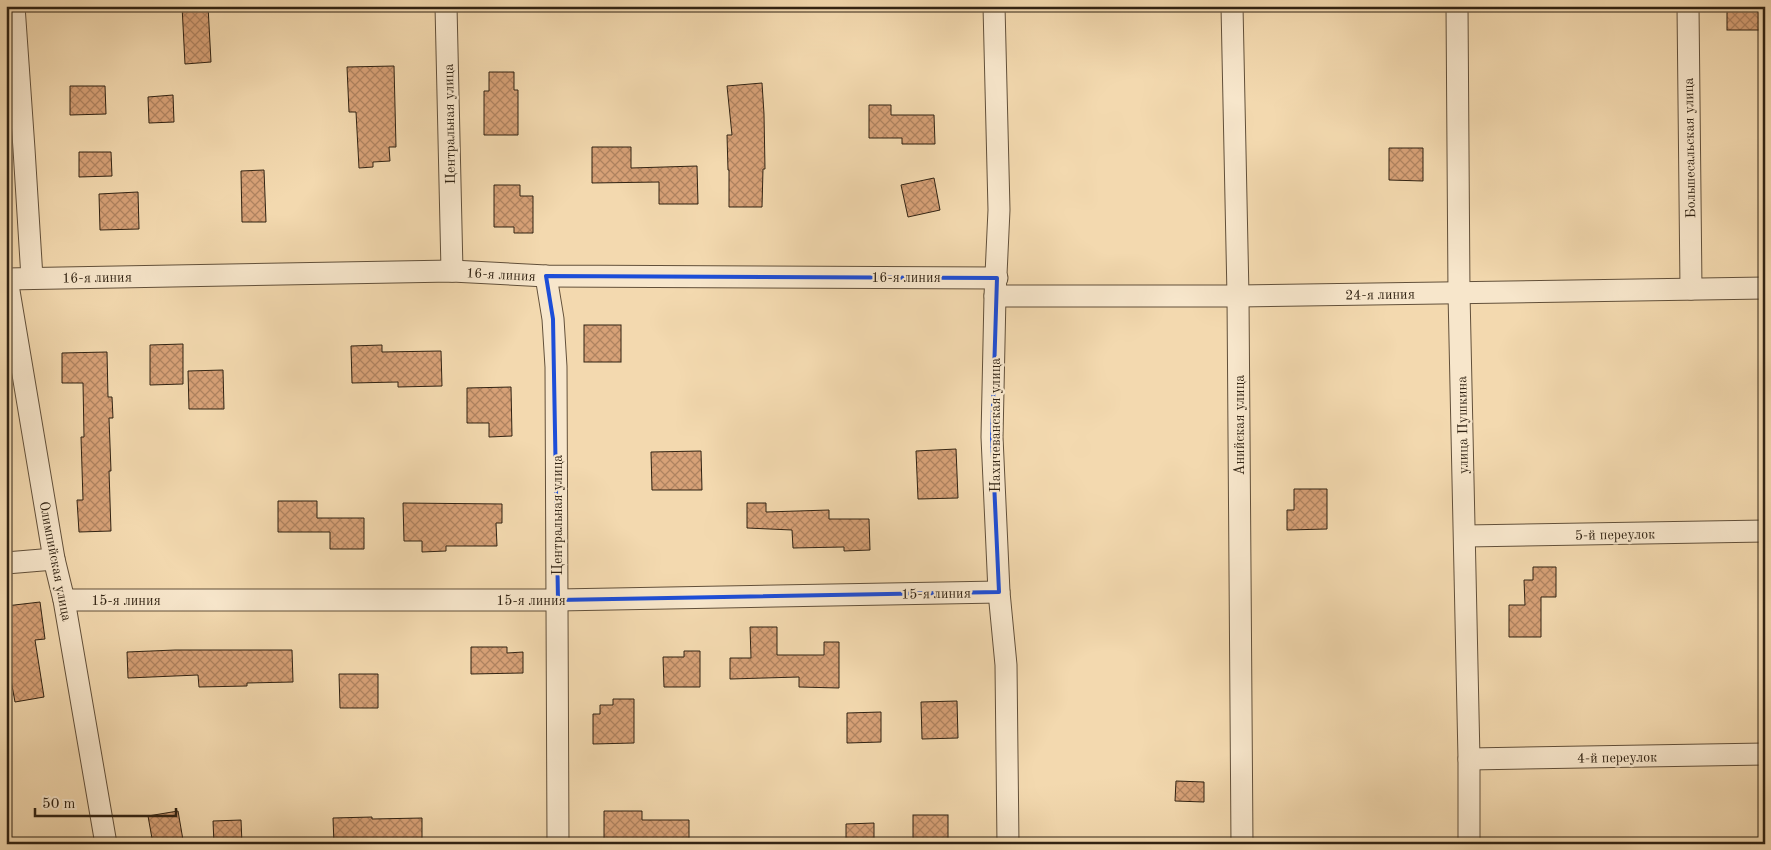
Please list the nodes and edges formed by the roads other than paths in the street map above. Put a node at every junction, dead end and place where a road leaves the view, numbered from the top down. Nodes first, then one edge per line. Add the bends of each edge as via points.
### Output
1 (14, 6) edge
2 (446, 6) edge
3 (994, 6) edge
4 (1232, 6) edge
5 (1457, 6) edge
6 (1688, 6) edge
7 (452, 272) junction
8 (546, 276) junction
9 (32, 278) junction
10 (7, 279) edge
11 (996, 287) junction
12 (1765, 288) edge
13 (1691, 289) junction
14 (1459, 293) junction
15 (1238, 296) junction
16 (1765, 531) edge
17 (1464, 536) junction
18 (54, 559) junction
19 (6, 563) edge
20 (999, 592) junction
21 (64, 600) junction
22 (558, 600) junction
23 (1765, 754) edge
24 (1469, 758) junction
25 (106, 844) edge
26 (558, 844) edge
27 (1008, 844) edge
28 (1242, 844) edge
29 (1469, 844) edge

1 - 9 street
2 - 7 street, Центральная улица
3 - 11 street, Нахичеванская улица via 999,210
4 - 15 street, Анийская улица
5 - 14 street, улица Пушкина
6 - 13 street, Большесальская улица
7 - 8 street, 16-я линия
7 - 9 street, 16-я линия
8 - 11 street, 16-я линия
8 - 22 street, Центральная улица via 556,367
9 - 10 street, 16-я линия
10 - 18 street, Олимпийская улица
11 - 15 street, 24-я линия
11 - 20 street, Нахичеванская улица via 992,438
12 - 13 street, 24-я линия
13 - 14 street, 24-я линия
14 - 15 street, 24-я линия
14 - 17 street, улица Пушкина
15 - 28 street, Анийская улица
16 - 17 street, 5-й переулок
17 - 24 street, улица Пушкина
18 - 19 street
18 - 21 street, Олимпийская улица
20 - 22 street, 15-я линия
20 - 27 street, Нахичеванская улица via 1006,664
21 - 22 street, 15-я линия
21 - 25 street, Олимпийская улица
22 - 26 street, Центральная улица
23 - 24 street, 4-й переулок
24 - 29 street, улица Пушкина

